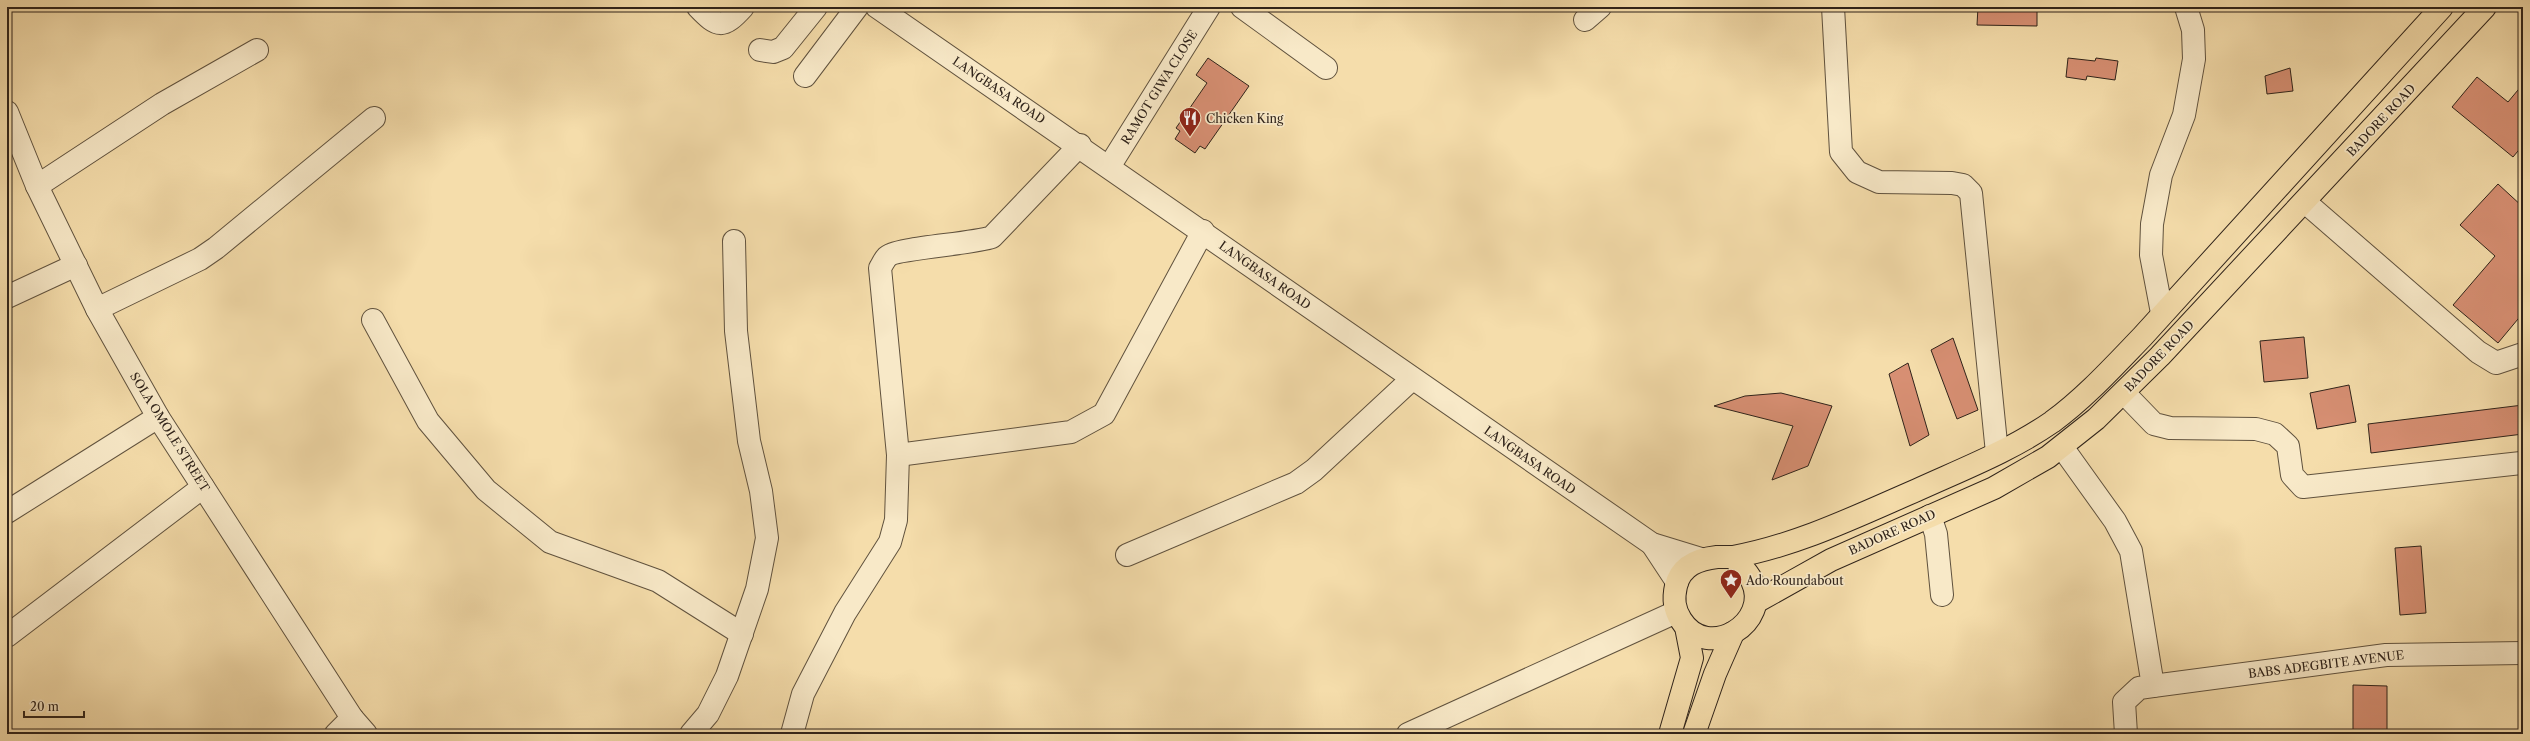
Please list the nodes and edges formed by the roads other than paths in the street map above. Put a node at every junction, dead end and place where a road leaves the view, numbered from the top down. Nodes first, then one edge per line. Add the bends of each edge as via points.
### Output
1 (698, 7) edge
2 (743, 7) edge
3 (816, 7) edge
4 (857, 7) edge
5 (877, 7) edge
6 (1209, 7) edge
7 (1242, 7) edge
8 (1833, 7) edge
9 (2186, 7) edge
10 (2442, 7) edge
11 (2485, 7) edge
12 (257, 50) dead end
13 (760, 50) dead end
14 (1326, 68) dead end
15 (805, 76) dead end
16 (7, 112) edge
17 (374, 118) dead end
18 (1080, 145) junction
19 (1108, 167) junction
20 (37, 186) junction
21 (2305, 202) junction
22 (1203, 231) junction
23 (734, 241) dead end
24 (76, 265) junction
25 (7, 297) edge
26 (97, 310) junction
27 (2162, 313) junction
28 (373, 320) dead end
29 (2521, 353) edge
30 (1412, 379) junction
31 (2124, 393) junction
32 (158, 418) junction
33 (2062, 447) junction
34 (1997, 453) junction
35 (898, 454) junction
36 (2521, 463) dead end
37 (203, 486) junction
38 (7, 512) edge
39 (1930, 516) junction
40 (1652, 544) junction
41 (1127, 555) dead end
42 (1733, 557) junction
43 (1701, 559) junction
44 (1677, 582) junction
45 (1942, 595) dead end
46 (1756, 602) junction
47 (1681, 619) junction
48 (1734, 633) junction
49 (742, 634) junction
50 (7, 636) edge
51 (2523, 653) edge
52 (2153, 686) junction
53 (359, 726) edge
54 (336, 734) edge
55 (691, 734) edge
56 (792, 734) edge
57 (1408, 734) edge
58 (1670, 734) edge
59 (1694, 734) edge
60 (2126, 734) edge

1 - 2 street via 711,21 720,25 731,21
3 - 13 street via 783,48 773,52
4 - 15 street
5 - 18 street, LANGBASA ROAD
6 - 19 street, RAMOT GIWA CLOSE
7 - 14 street
8 - 34 street via 1841,152 1857,172 1879,182 1963,184 1971,193
9 - 27 street via 2193,30 2194,59 2184,115 2161,176 2152,224 2151,255
10 - 27 main road, BADORE ROAD
11 - 21 main road, BADORE ROAD
12 - 20 street via 162,104
16 - 20 street, SOLA OMOLE STREET
17 - 26 street via 216,248 200,259
18 - 19 street, LANGBASA ROAD
18 - 35 street via 992,237 978,242 900,251 887,256 880,268
19 - 22 street, LANGBASA ROAD
20 - 24 street, SOLA OMOLE STREET
21 - 29 street via 2478,352 2496,363
21 - 31 main road, BADORE ROAD
22 - 30 street, LANGBASA ROAD
22 - 35 street via 1104,414 1071,432
23 - 49 street via 736,330 749,441 761,491 768,538 757,589
24 - 25 street
24 - 26 street, SOLA OMOLE STREET
26 - 32 street, SOLA OMOLE STREET
27 - 34 main road, BADORE ROAD via 2102,378 2053,420
28 - 49 street via 428,420 486,490 550,542 658,581
30 - 40 street, LANGBASA ROAD
30 - 41 street via 1314,470 1296,483
31 - 33 main road, BADORE ROAD
31 - 36 street via 2154,424 2170,428 2256,429 2275,434 2288,446 2292,475 2303,487
32 - 37 street, SOLA OMOLE STREET
32 - 38 street
33 - 39 main road, BADORE ROAD via 1994,488
33 - 52 street via 2115,521 2131,551
34 - 42 main road, BADORE ROAD via 1823,531 1758,553
35 - 56 street via 896,520 890,542 845,613 803,694
37 - 50 street
37 - 53 street, SOLA OMOLE STREET
39 - 45 street via 1936,534
39 - 46 main road, BADORE ROAD via 1831,560
40 - 43 street
40 - 44 street
42 - 43 main road
42 - 46 main road via 1753,582
43 - 44 main road via 1687,568
44 - 47 main road via 1673,597
46 - 48 main road via 1749,620
47 - 48 main road via 1704,638 1726,637
47 - 57 street
47 - 58 main road via 1692,658
48 - 59 main road via 1715,674
49 - 55 street via 727,676 708,714
51 - 52 street, BABS ADEGBITE AVENUE via 2386,655
52 - 60 street, BABS ADEGBITE AVENUE via 2139,688 2124,702
53 - 54 street

